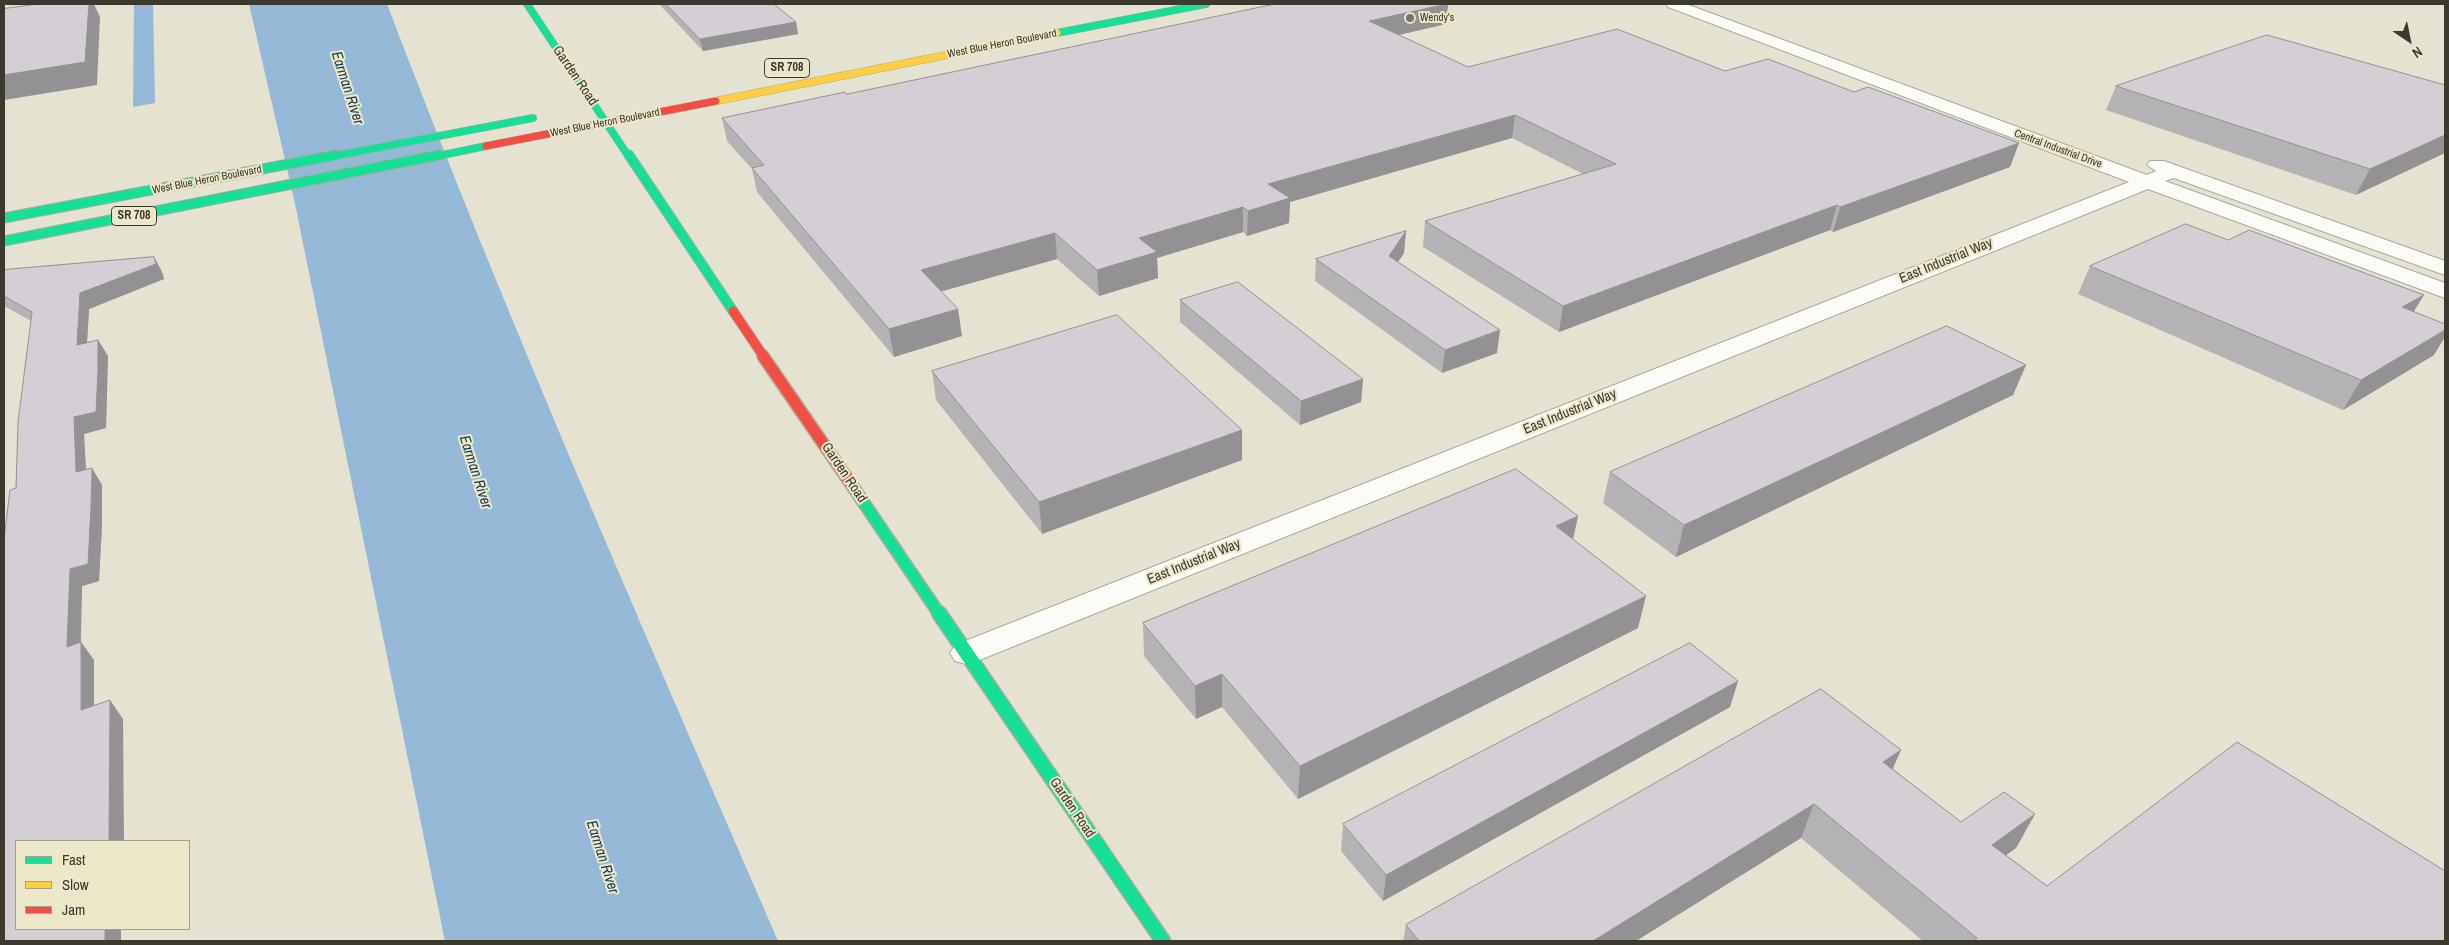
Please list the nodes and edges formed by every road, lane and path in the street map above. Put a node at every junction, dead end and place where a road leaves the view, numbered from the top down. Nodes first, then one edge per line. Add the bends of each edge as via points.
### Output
1 (527, 4) edge
2 (1206, 4) edge
3 (1673, 4) edge
4 (1713, 4) edge
5 (1960, 94) dead end
6 (600, 105) junction
7 (579, 109) dead end
8 (545, 116) dead end
9 (606, 123) junction
10 (2143, 170) junction
11 (4, 218) edge
12 (4, 241) edge
13 (2440, 262) edge
14 (2400, 274) junction
15 (2445, 290) edge
16 (966, 653) junction
17 (1163, 941) edge

1 - 6 main road, Garden Road
2 - 9 main road, West Blue Heron Boulevard / SR 708
3 - 10 street, Central Industrial Drive
4 - 5 street
6 - 7 main road, West Blue Heron Boulevard
6 - 9 main road, Garden Road
8 - 11 main road, West Blue Heron Boulevard / SR 708
9 - 12 main road, West Blue Heron Boulevard / SR 708
9 - 16 main road, Garden Road
10 - 13 street, East Industrial Way via 2174,170
10 - 14 street, Central Industrial Drive
10 - 16 street, East Industrial Way
13 - 14 street
14 - 15 street, Central Industrial Drive
16 - 17 main road, Garden Road

